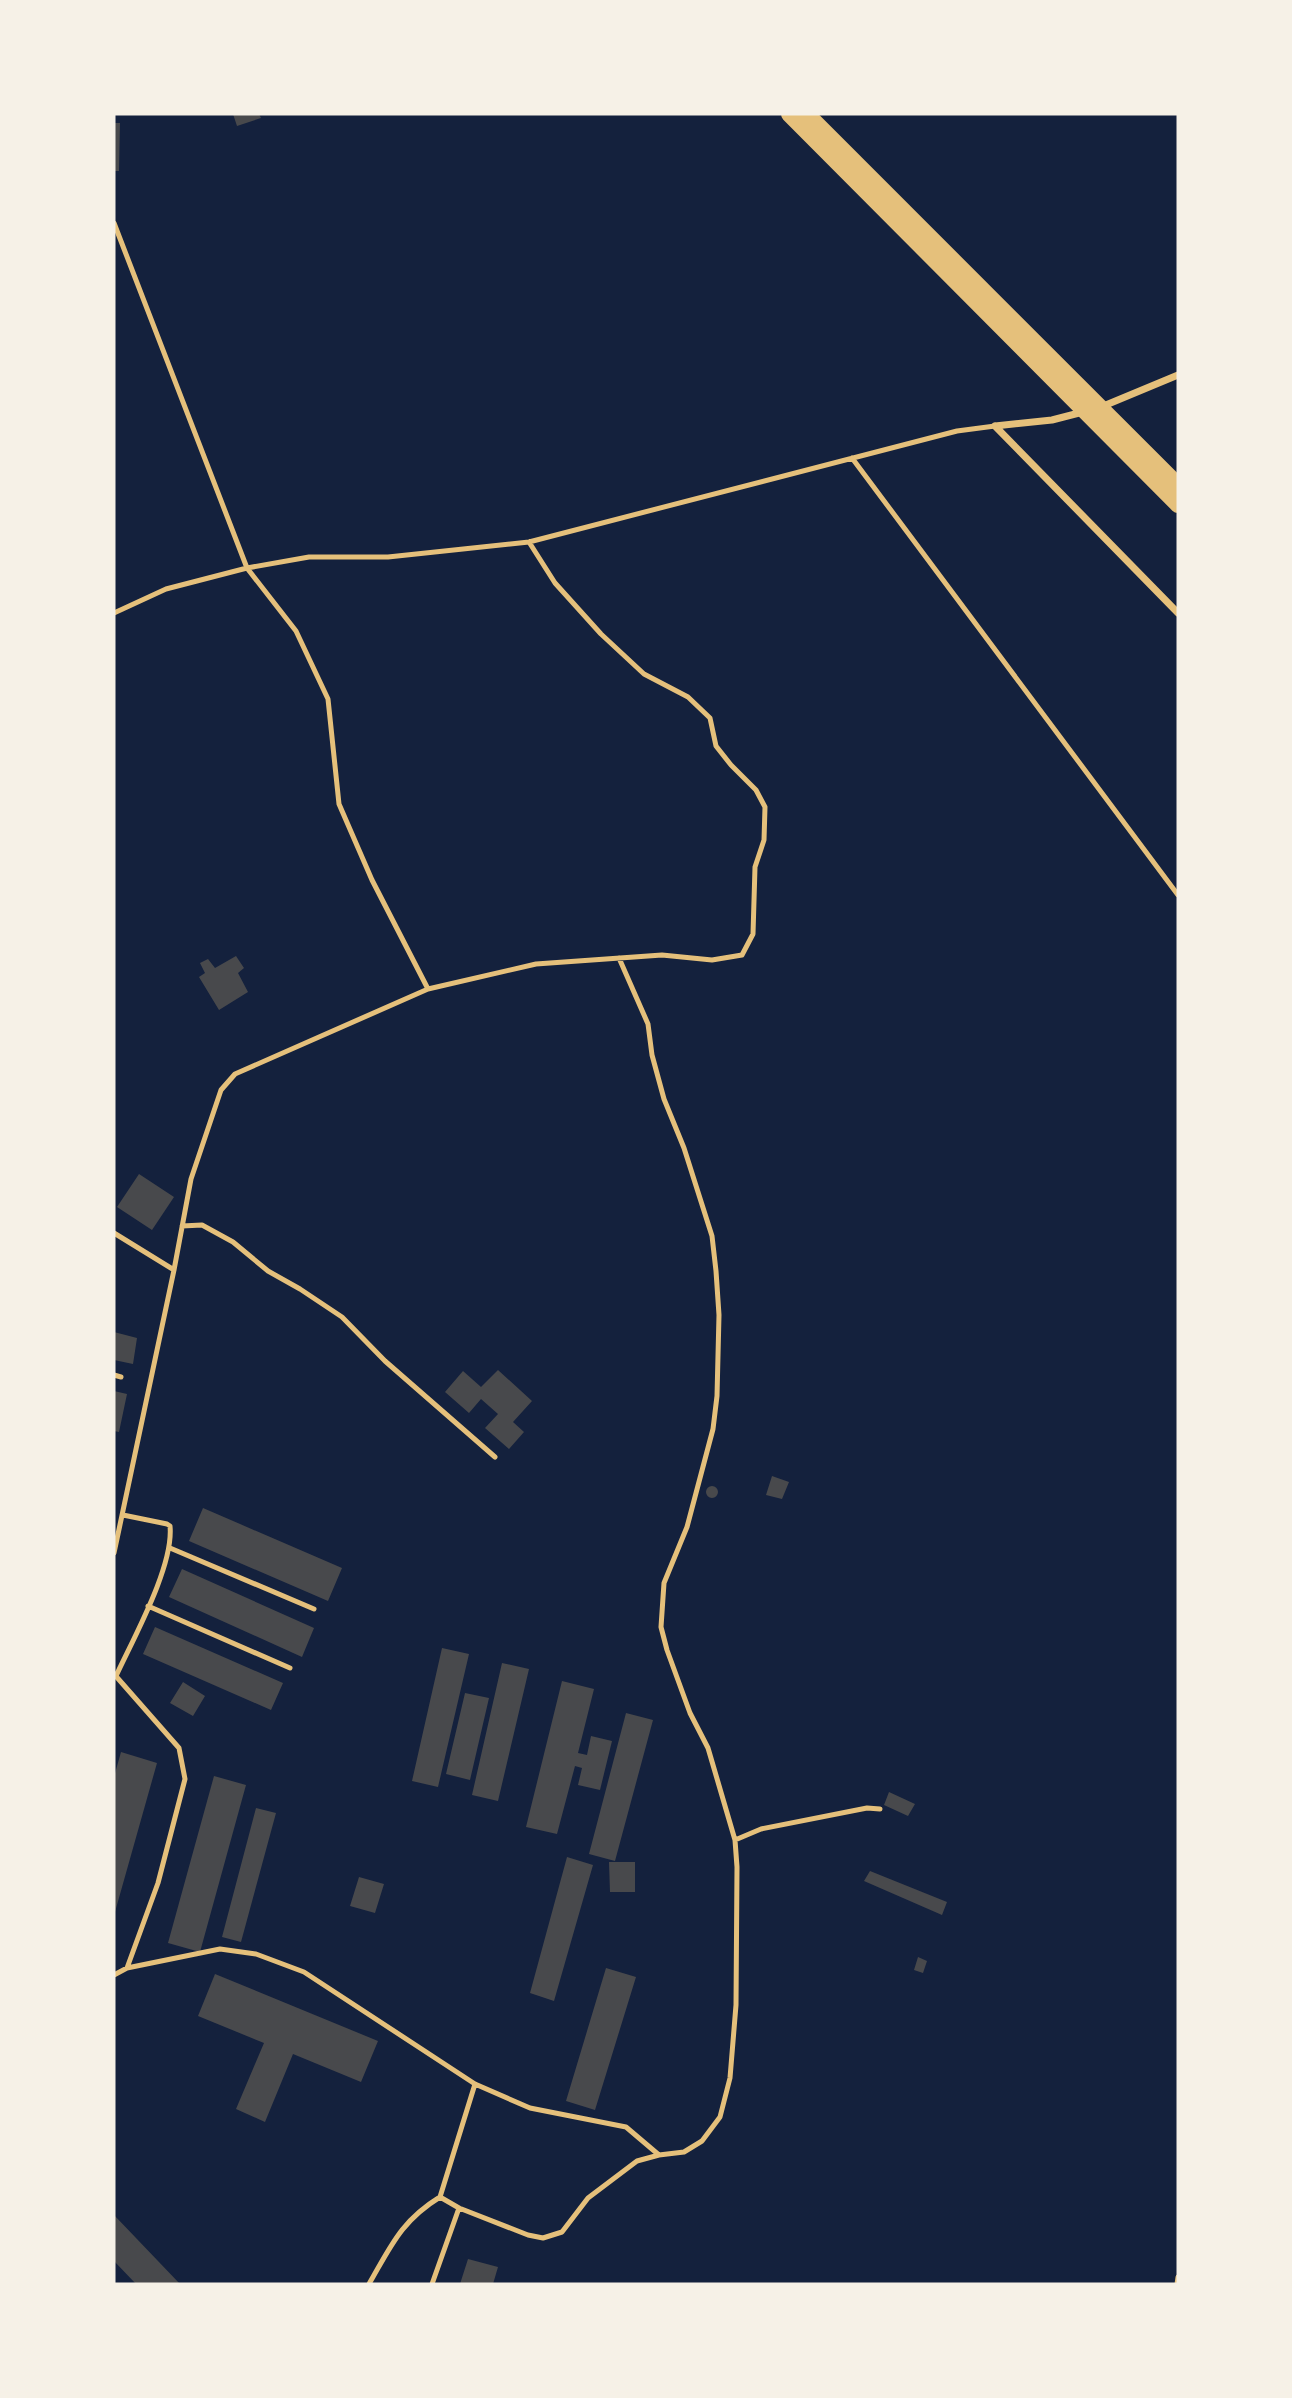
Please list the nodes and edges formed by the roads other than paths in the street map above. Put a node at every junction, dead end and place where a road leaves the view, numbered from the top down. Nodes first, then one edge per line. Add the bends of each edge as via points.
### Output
1 (789, 114) edge
2 (807, 114) edge
3 (114, 223) edge
4 (1178, 375) edge
5 (995, 426) junction
6 (852, 458) junction
7 (1178, 485) edge
8 (1178, 505) edge
9 (529, 542) junction
10 (247, 568) junction
11 (1178, 613) edge
12 (114, 614) edge
13 (1178, 895) edge
14 (619, 958) junction
15 (428, 989) junction
16 (182, 1226) junction
17 (114, 1233) edge
18 (174, 1270) junction
19 (114, 1375) edge
20 (121, 1377) dead end
21 (495, 1457) dead end
22 (123, 1515) junction
23 (170, 1548) junction
24 (114, 1553) edge
25 (148, 1606) junction
26 (314, 1609) dead end
27 (290, 1668) dead end
28 (115, 1675) edge
29 (880, 1809) dead end
30 (735, 1840) junction
31 (127, 1968) junction
32 (114, 1975) edge
33 (475, 2084) junction
34 (659, 2155) junction
35 (440, 2197) junction
36 (459, 2208) junction
37 (1178, 2277) edge
38 (369, 2284) edge
39 (432, 2284) edge
40 (1177, 2284) edge

1 - 8 main road
2 - 7 main road
3 - 10 lane
4 - 5 street via 1104,407 1052,420
5 - 6 lane
5 - 11 street
6 - 9 lane
6 - 13 lane
9 - 10 lane via 399,557 309,557
9 - 14 lane via 555,583 601,634 644,674 688,697 710,718 716,746 756,790 765,807 764,840 755,867 752,934 741,955 712,960
10 - 12 lane via 166,589
10 - 15 lane via 296,631 328,699 339,804
14 - 15 lane via 536,964
14 - 30 lane via 648,1024 664,1100 712,1236 719,1315 713,1429 687,1527 664,1583 661,1627 690,1713 708,1748
15 - 16 lane via 235,1074 221,1090 211,1115
16 - 18 lane
16 - 21 lane via 202,1226 233,1242 268,1271 342,1317
17 - 18 lane
18 - 22 lane
19 - 20 lane
22 - 23 lane via 167,1524
22 - 24 lane
23 - 25 lane
23 - 26 lane
25 - 27 lane
25 - 28 lane
28 - 31 lane via 179,1748 185,1779 158,1883
29 - 30 lane via 761,1829
30 - 34 lane via 736,2005 730,2078 720,2117 702,2141 684,2152
31 - 32 lane
31 - 33 lane via 220,1949 256,1954 304,1972
33 - 34 lane via 530,2108 626,2127
33 - 35 lane
34 - 36 lane via 637,2161 588,2198 562,2232 543,2238
35 - 36 lane
35 - 38 lane via 402,2227
36 - 39 lane
37 - 40 lane

